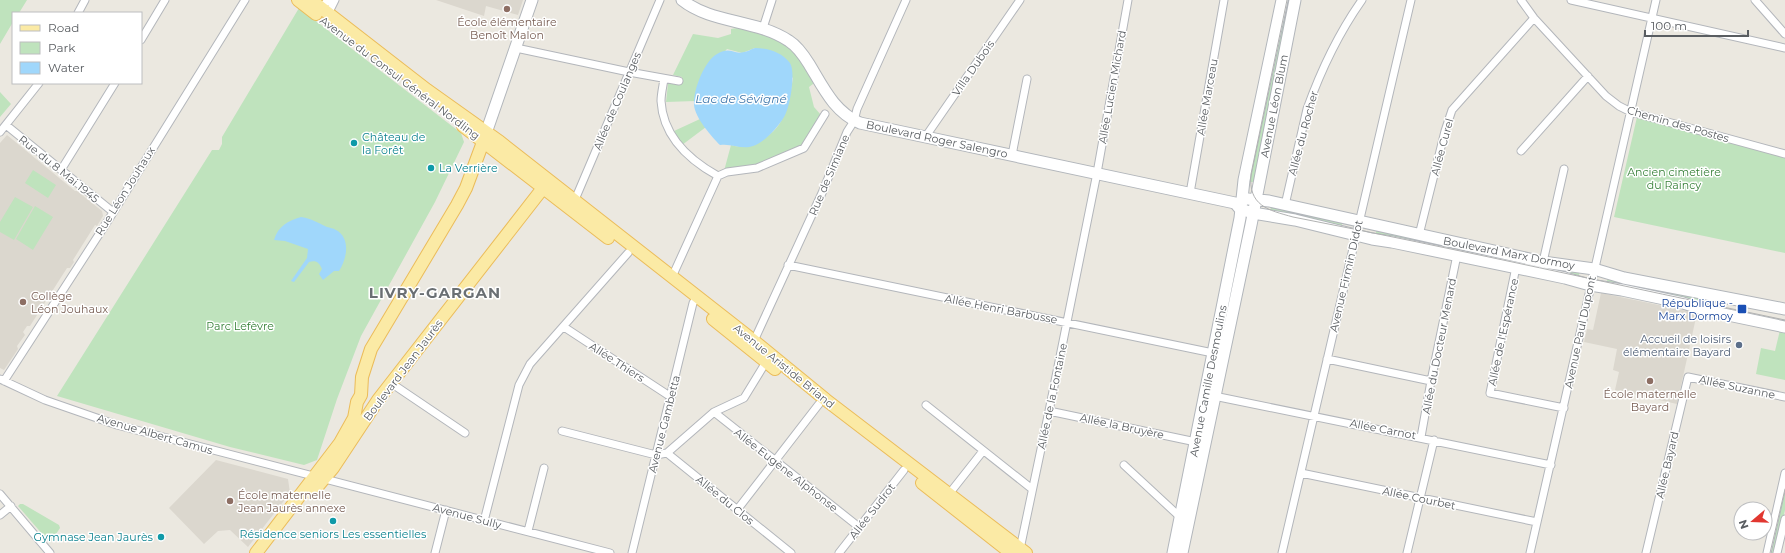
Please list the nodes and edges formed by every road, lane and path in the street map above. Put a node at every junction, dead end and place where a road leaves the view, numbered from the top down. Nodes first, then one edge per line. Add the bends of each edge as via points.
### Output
1 (85, 0) edge
2 (166, 0) edge
3 (245, 0) edge
4 (298, 0) edge
5 (311, 0) edge
6 (335, 0) edge
7 (532, 0) edge
8 (660, 0) edge
9 (682, 0) edge
10 (772, 0) edge
11 (906, 0) edge
12 (1020, 0) edge
13 (1128, 0) edge
14 (1224, 0) edge
15 (1282, 0) edge
16 (1295, 0) edge
17 (1362, 0) edge
18 (1411, 0) edge
19 (1521, 0) edge
20 (1571, 0) edge
21 (1656, 0) edge
22 (1754, 0) edge
23 (325, 7) edge
24 (79, 12) edge
25 (1534, 18) junction
26 (1652, 18) junction
27 (763, 28) junction
28 (1785, 34) edge
29 (142, 38) edge
30 (516, 48) junction
31 (1785, 48) edge
32 (629, 72) junction
33 (1588, 76) junction
34 (664, 79) junction
35 (1027, 79) dead end
36 (679, 81) dead end
37 (38, 84) edge
38 (114, 84) edge
39 (1631, 112) junction
40 (825, 114) dead end
41 (854, 120) junction
42 (6, 125) junction
43 (0, 132) edge
44 (926, 136) junction
45 (485, 137) junction
46 (1521, 151) dead end
47 (1785, 154) edge
48 (1012, 155) junction
49 (1564, 169) dead end
50 (62, 170) junction
51 (1097, 173) junction
52 (718, 176) junction
53 (544, 183) junction
54 (1190, 193) junction
55 (1256, 199) junction
56 (574, 202) junction
57 (1239, 203) junction
58 (1285, 206) junction
59 (113, 212) junction
60 (1253, 213) junction
61 (1359, 221) junction
62 (1419, 235) junction
63 (1356, 236) junction
64 (628, 254) junction
65 (1457, 255) junction
66 (1543, 262) junction
67 (788, 265) junction
68 (1516, 268) junction
69 (1594, 269) junction
70 (672, 277) junction
71 (1590, 285) junction
72 (695, 300) junction
73 (1785, 309) edge
74 (1067, 322) junction
75 (564, 327) junction
76 (1785, 327) edge
77 (752, 345) junction
78 (1214, 353) junction
79 (1327, 359) junction
80 (766, 362) junction
81 (1688, 377) joint
82 (2, 380) edge
83 (1431, 381) junction
84 (391, 383) junction
85 (361, 395) junction
86 (1214, 396) junction
87 (671, 397) junction
88 (1785, 397) edge
89 (378, 400) junction
90 (819, 404) junction
91 (926, 405) dead end
92 (1564, 408) junction
93 (1049, 411) junction
94 (714, 412) junction
95 (1315, 416) junction
96 (562, 431) dead end
97 (465, 433) dead end
98 (1421, 437) junction
99 (1434, 440) junction
100 (1196, 442) junction
101 (983, 451) junction
102 (667, 454) junction
103 (656, 455) junction
104 (775, 461) junction
105 (1124, 465) dead end
106 (1551, 465) junction
107 (544, 468) dead end
108 (904, 470) junction
109 (1301, 473) junction
110 (1785, 473) edge
111 (320, 477) junction
112 (1032, 489) junction
113 (0, 494) edge
114 (949, 494) junction
115 (1421, 499) junction
116 (11, 506) junction
117 (446, 510) junction
118 (737, 510) junction
119 (0, 516) edge
120 (1180, 517) junction
121 (1785, 519) edge
122 (484, 521) junction
123 (1537, 522) junction
124 (859, 527) junction
125 (528, 531) junction
126 (1019, 552) edge
127 (50, 553) edge
128 (256, 553) edge
129 (265, 553) edge
130 (435, 553) edge
131 (610, 553) edge
132 (632, 553) edge
133 (792, 553) edge
134 (839, 553) edge
135 (1173, 553) edge
136 (1182, 553) edge
137 (1282, 553) edge
138 (1407, 553) edge
139 (1530, 553) edge
140 (1646, 553) edge
141 (1767, 553) edge
142 (1777, 553) edge

1 - 24 street
2 - 29 street
3 - 59 street, Rue Léon Jouhaux
4 - 45 main road, Avenue du Consul Général Nordling
5 - 23 main road, Avenue du Consul Général Nordling
6 - 23 street
7 - 30 main road
8 - 32 street, Allée de Coulanges
9 - 27 main road, Boulevard Roger Salengro via 707,14
10 - 27 street
11 - 41 street, Rue de Simiane
12 - 44 street, Villa Dubois
13 - 51 street, Allée Lucien Michard
14 - 54 street, Allée Marceau
15 - 57 main road, Avenue Léon Blum
16 - 55 main road, Avenue Léon Blum
17 - 58 street, Allée du Rocher via 1338,37 1312,95
18 - 61 street, Avenue Firmin Didot
19 - 25 street, Chemin des Postes
20 - 26 street
21 - 26 street, Avenue Paul Dupont
22 - 28 street
23 - 45 main road, Avenue du Consul Général Nordling
25 - 33 street, Chemin des Postes
25 - 62 street, Allée Curel via 1452,110
26 - 31 street
26 - 39 street, Avenue Paul Dupont
27 - 41 main road, Boulevard Roger Salengro via 791,42 804,57 832,102
30 - 32 street
30 - 45 main road
32 - 34 street
32 - 56 street, Allée de Coulanges
33 - 39 street, Chemin des Postes via 1606,96
33 - 46 street
34 - 36 street
34 - 52 street via 661,100 671,135 682,150
35 - 48 street
37 - 42 street
38 - 50 street
39 - 47 street, Chemin des Postes
39 - 69 street, Avenue Paul Dupont
40 - 52 street via 804,148 757,168 727,172
41 - 44 main road, Boulevard Roger Salengro
41 - 67 street, Rue de Simiane
42 - 43 street
42 - 50 street, Rue du 8 Mai 1945
44 - 48 main road, Boulevard Roger Salengro
45 - 53 main road, Avenue Aristide Briand
45 - 53 main road, Avenue Aristide Briand via 524,167 531,168
45 - 85 main road via 457,205 371,349 362,377
48 - 51 main road, Boulevard Roger Salengro
49 - 66 street
50 - 59 street, Rue du 8 Mai 1945
51 - 54 main road, Boulevard Roger Salengro
51 - 74 street, Allée de la Fontaine
52 - 70 street
53 - 56 main road, Avenue Aristide Briand
53 - 64 main road, Avenue Aristide Briand
53 - 84 main road, Boulevard Jean Jaurès
54 - 57 main road, Boulevard Roger Salengro
55 - 57 main road, Boulevard Marx Dormoy
55 - 58 main road, Boulevard Marx Dormoy
55 - 60 main road, Avenue Léon Blum
56 - 70 main road, Avenue Aristide Briand
57 - 60 main road, Boulevard Marx Dormoy
57 - 78 main road, Avenue Camille Desmoulins via 1240,218
58 - 61 main road, Boulevard Marx Dormoy
59 - 82 street, Rue Léon Jouhaux
60 - 63 main road, Boulevard Marx Dormoy via 1295,220
60 - 86 main road, Avenue Camille Desmoulins
61 - 62 main road, Boulevard Marx Dormoy
61 - 63 street, Avenue Firmin Didot
62 - 66 main road, Boulevard Marx Dormoy
63 - 65 main road, Boulevard Marx Dormoy
63 - 79 street, Avenue Firmin Didot
64 - 72 main road, Avenue Aristide Briand
64 - 75 street
65 - 68 main road, Boulevard Marx Dormoy
65 - 83 street, Allée du Docteur Menard
66 - 69 main road, Boulevard Marx Dormoy
67 - 74 street, Allée Henri Barbusse
67 - 77 street, Rue de Simiane
68 - 71 main road, Boulevard Marx Dormoy
68 - 92 street, Allée de l'Espérance via 1490,393
69 - 71 street, Avenue Paul Dupont
69 - 73 main road, Boulevard Marx Dormoy via 1624,278
70 - 72 main road, Avenue Aristide Briand
71 - 76 main road, Boulevard Marx Dormoy
71 - 92 street, Avenue Paul Dupont
72 - 77 main road, Avenue Aristide Briand
72 - 87 street, Avenue Gambetta
74 - 78 street, Allée Henri Barbusse
74 - 93 street, Allée de la Fontaine
75 - 87 street, Allée Thiers
75 - 122 street via 530,364 519,385
77 - 80 main road, Avenue Aristide Briand
77 - 114 main road, Avenue Aristide Briand
78 - 100 main road, Avenue Camille Desmoulins
79 - 83 street
79 - 95 street, Avenue Firmin Didot
80 - 90 main road, Avenue Aristide Briand
80 - 94 street via 744,398
81 - 88 street, Allée Suzanne
81 - 140 street, Allée Bayard
82 - 111 street, Avenue Albert Camus via 45,400 117,425
83 - 98 street, Allée du Docteur Menard
84 - 89 main road, Boulevard Jean Jaurès
84 - 97 street
85 - 89 main road via 368,403
85 - 111 main road via 354,418
86 - 95 street, Allée Carnot
86 - 136 main road, Avenue Camille Desmoulins
87 - 103 street, Avenue Gambetta
89 - 111 main road, Boulevard Jean Jaurès
90 - 104 street
90 - 108 main road, Avenue Aristide Briand
91 - 101 street
92 - 106 street, Avenue Paul Dupont
93 - 100 street, Allée la Bruyère
93 - 112 street, Allée de la Fontaine
94 - 102 street
94 - 104 street, Allée Eugène Alphonse
95 - 98 street, Allée Carnot
95 - 109 street, Avenue Firmin Didot
96 - 103 street
98 - 99 street, Allée Carnot
99 - 106 street, Allée Carnot
99 - 115 street
100 - 120 main road, Avenue Camille Desmoulins
101 - 112 street
101 - 114 street
102 - 103 street
102 - 118 street, Allée du Clos
103 - 132 street, Avenue Gambetta
104 - 118 street
104 - 124 street, Allée Eugène Alphonse
105 - 120 street
106 - 123 street, Avenue Paul Dupont
107 - 125 street
108 - 124 street, Allée Sudrot
108 - 126 main road, Avenue Aristide Briand
109 - 115 street, Allée Courbet
109 - 137 street, Avenue Firmin Didot
110 - 141 street
111 - 117 street, Avenue Sully
111 - 128 main road, Boulevard Jean Jaurès
111 - 129 main road, Boulevard Jean Jaurès
112 - 126 street, Allée de la Fontaine
113 - 116 street
114 - 126 main road, Avenue Aristide Briand
115 - 123 street, Allée Courbet
115 - 138 street
116 - 119 street
116 - 127 street
117 - 122 street, Avenue Sully
117 - 130 street
118 - 133 street, Allée du Clos
120 - 135 main road, Avenue Camille Desmoulins
121 - 142 street
122 - 125 street, Avenue Sully
123 - 139 street, Avenue Paul Dupont
124 - 134 street, Allée Sudrot
125 - 131 street, Avenue Sully

